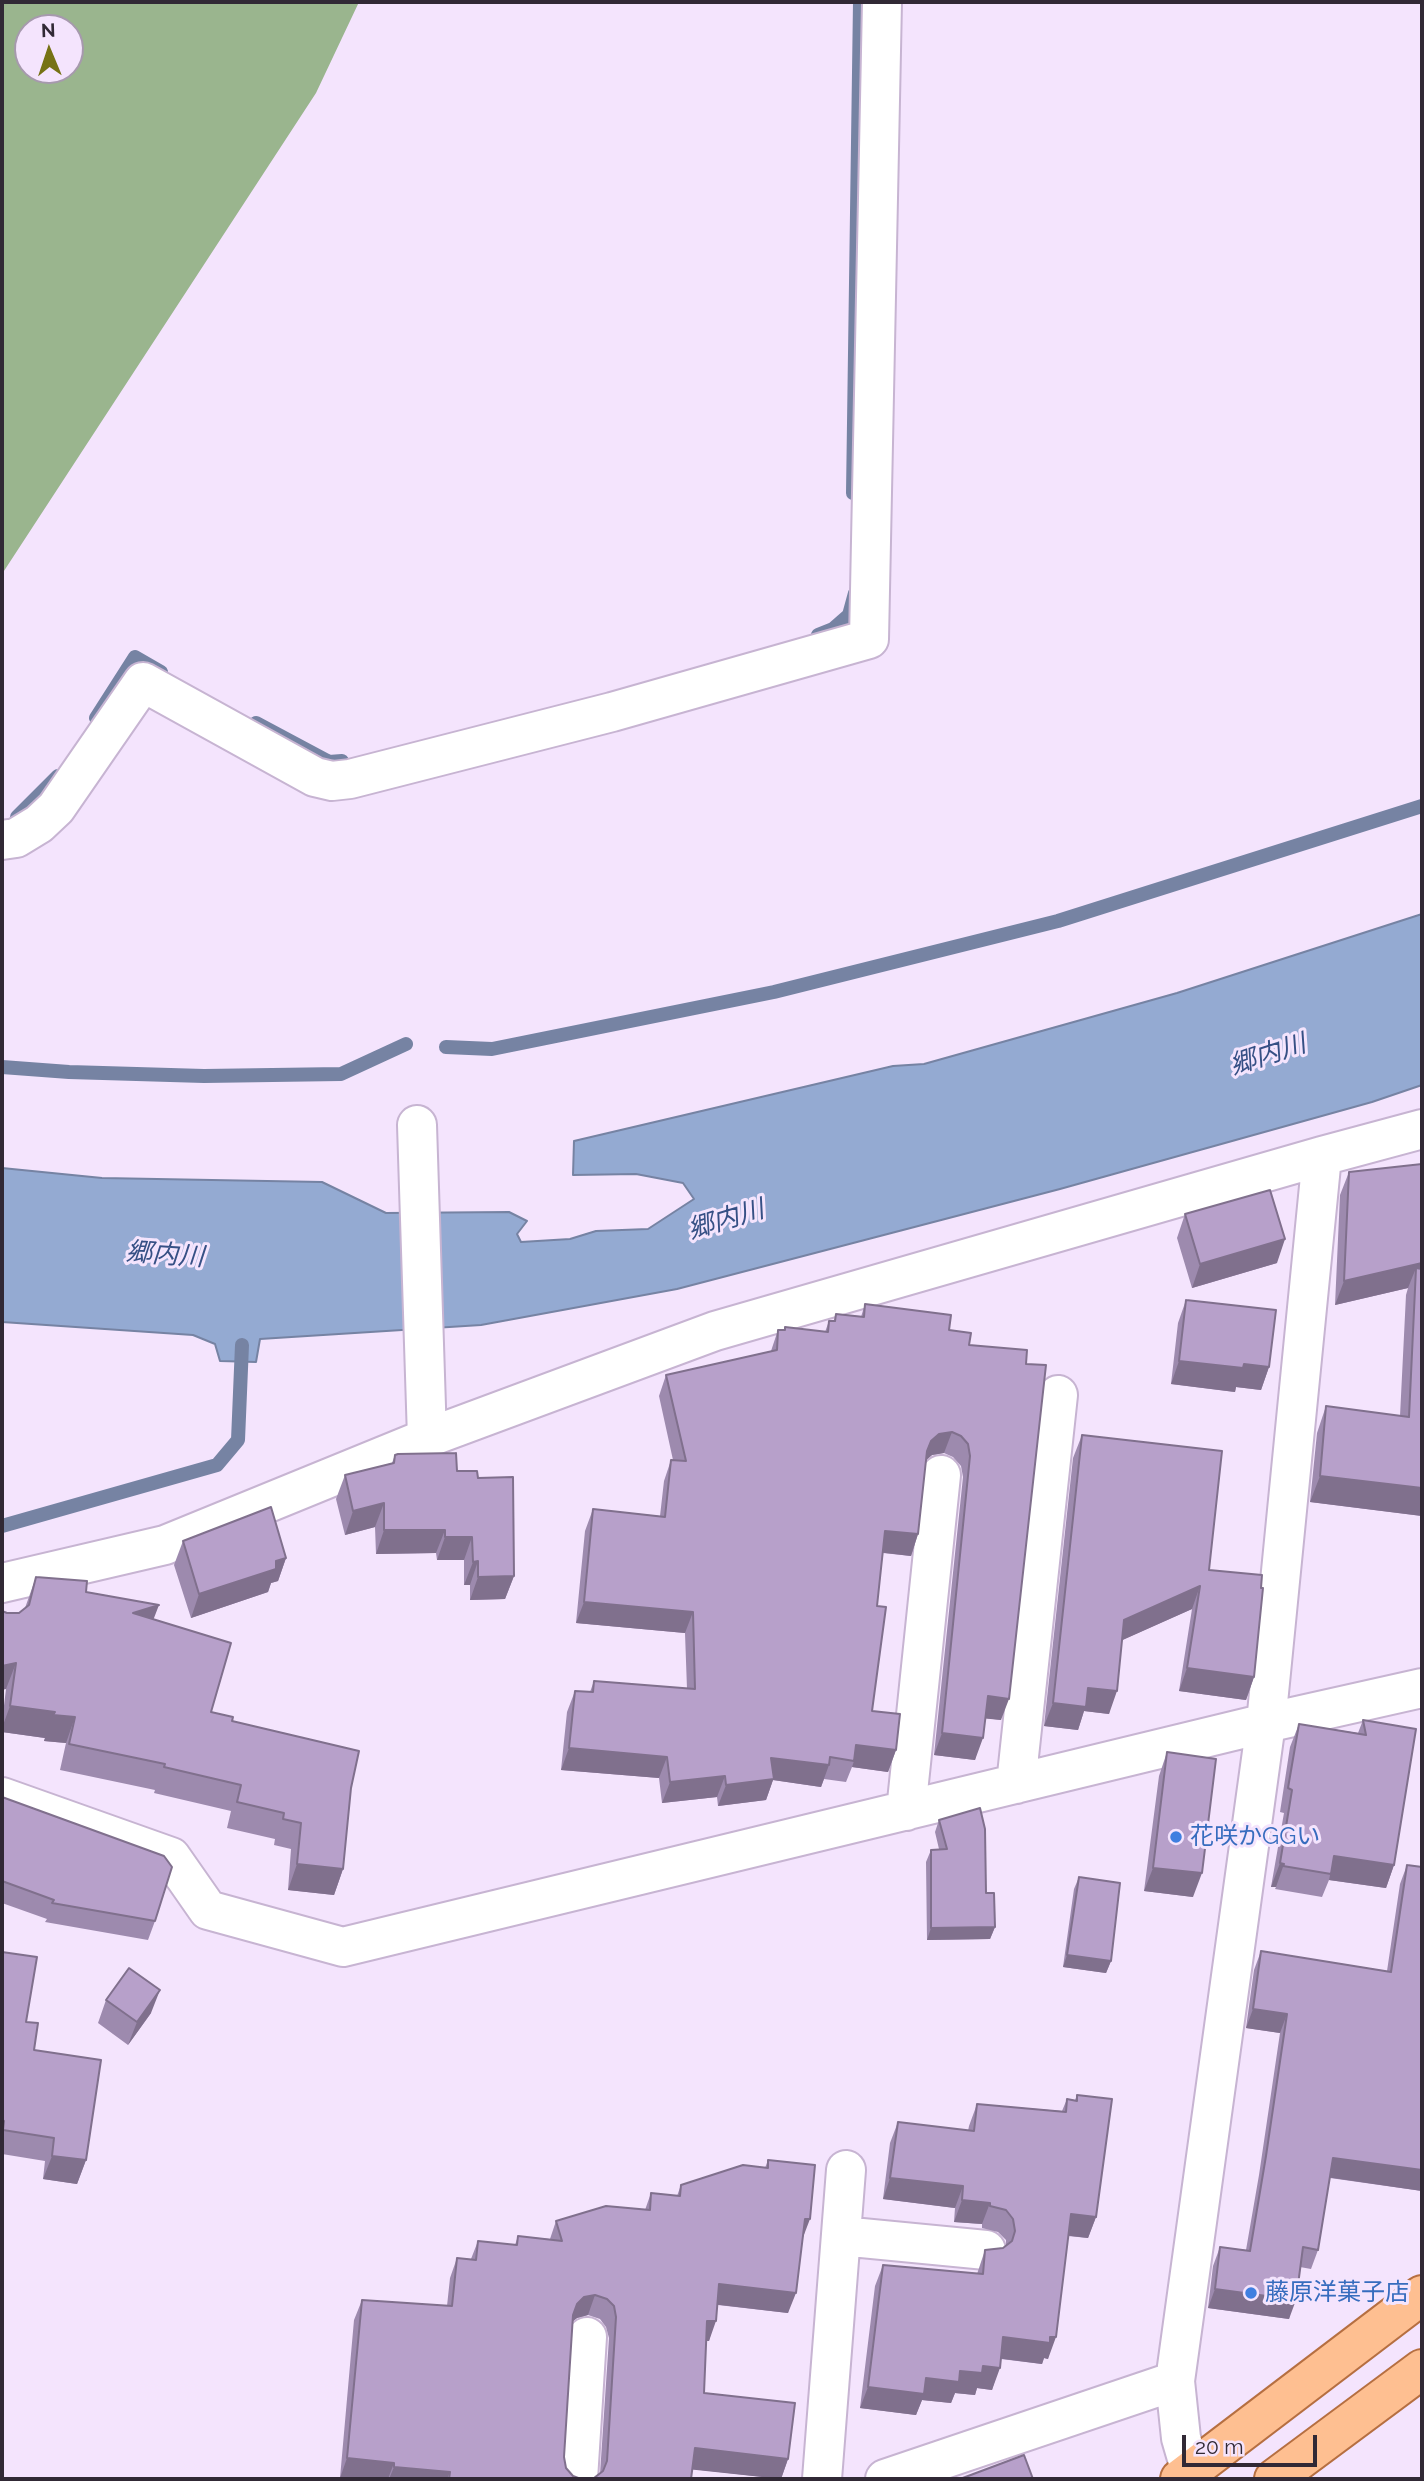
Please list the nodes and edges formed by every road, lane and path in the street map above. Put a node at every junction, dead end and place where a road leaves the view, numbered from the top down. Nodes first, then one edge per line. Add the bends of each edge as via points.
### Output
1 (882, 2) edge
2 (2, 840) edge
3 (417, 1125) dead end
4 (1422, 1129) edge
5 (1322, 1156) junction
6 (1058, 1395) dead end
7 (427, 1438) junction
8 (941, 1475) dead end
9 (4, 1594) edge
10 (1422, 1688) edge
11 (1266, 1723) junction
12 (1016, 1784) junction
13 (2, 1797) edge
14 (906, 1811) junction
15 (846, 2170) dead end
16 (841, 2236) junction
17 (986, 2250) edge
18 (1422, 2295) edge
19 (587, 2337) dead end
20 (1422, 2369) edge
21 (1175, 2381) junction
22 (1187, 2477) edge
23 (578, 2479) edge
24 (822, 2479) edge
25 (885, 2479) edge
26 (1274, 2479) edge

1 - 2 street via 869,639 612,712 332,781 315,777 143,682 57,808 16,838
3 - 7 street
4 - 5 street
5 - 7 street via 715,1331
5 - 11 street
6 - 12 street
7 - 9 street via 165,1545
8 - 14 street
10 - 11 street
11 - 12 street
11 - 21 street
12 - 14 street
13 - 14 street via 171,1857 208,1910 343,1947
15 - 16 street
16 - 17 street
16 - 24 street
18 - 22 main road
19 - 23 street
20 - 26 main road
21 - 22 street
21 - 25 street

